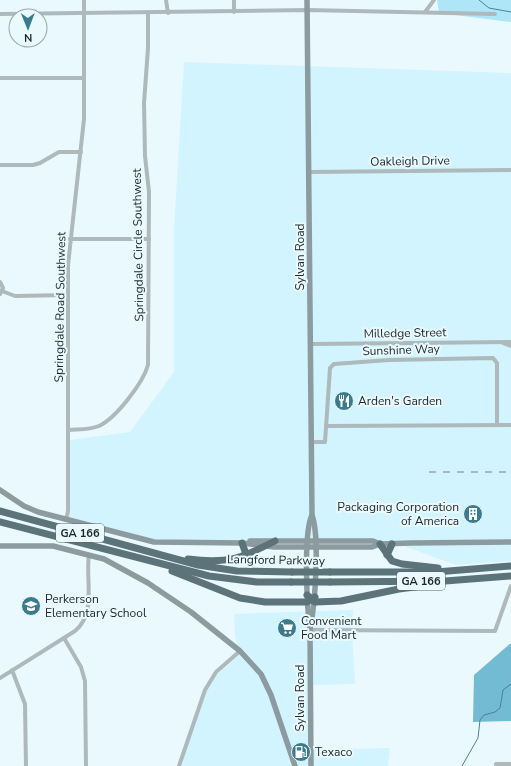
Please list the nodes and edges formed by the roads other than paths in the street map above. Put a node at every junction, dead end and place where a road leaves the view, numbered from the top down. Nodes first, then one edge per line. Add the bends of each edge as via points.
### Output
1 (84, 0) edge
2 (166, 0) edge
3 (234, 0) edge
4 (307, 0) edge
5 (434, 0) edge
6 (307, 10) junction
7 (234, 12) junction
8 (426, 12) junction
9 (148, 13) junction
10 (168, 13) junction
11 (0, 14) edge
12 (84, 14) junction
13 (494, 14) dead end
14 (0, 78) edge
15 (84, 78) junction
16 (81, 152) junction
17 (0, 165) edge
18 (511, 170) edge
19 (310, 172) junction
20 (149, 239) junction
21 (70, 240) junction
22 (0, 282) edge
23 (1, 292) edge
24 (68, 295) junction
25 (499, 342) junction
26 (511, 342) edge
27 (311, 344) junction
28 (511, 346) edge
29 (497, 425) junction
30 (511, 425) edge
31 (326, 426) junction
32 (68, 430) junction
33 (312, 442) junction
34 (0, 490) edge
35 (0, 511) edge
36 (312, 515) junction
37 (66, 520) junction
38 (0, 522) edge
39 (275, 541) junction
40 (315, 541) junction
41 (511, 542) edge
42 (242, 543) junction
43 (308, 544) junction
44 (380, 544) junction
45 (392, 544) junction
46 (0, 546) edge
47 (266, 546) junction
48 (315, 547) junction
49 (89, 555) junction
50 (160, 555) junction
51 (387, 555) junction
52 (132, 557) junction
53 (243, 557) junction
54 (511, 566) edge
55 (466, 571) junction
56 (511, 576) edge
57 (472, 580) junction
58 (511, 586) edge
59 (311, 599) junction
60 (310, 630) junction
61 (64, 638) junction
62 (240, 651) junction
63 (12, 670) junction
64 (0, 678) edge
65 (511, 764) edge
66 (296, 765) edge
67 (496, 765) edge
68 (26, 766) edge
69 (86, 766) edge
70 (179, 766) edge
71 (311, 766) edge

1 - 12 street, Springdale Road Southwest
2 - 10 street
3 - 7 street
4 - 6 street, Sylvan Road
5 - 8 street
6 - 7 street
6 - 8 street
6 - 19 street, Sylvan Road
7 - 10 street
8 - 13 street
9 - 10 street
9 - 12 street
9 - 20 street, Springdale Circle Southwest via 144,104
11 - 12 street
12 - 15 street, Springdale Road Southwest
14 - 15 street
15 - 16 street, Springdale Road Southwest
16 - 17 street via 59,152 33,165
16 - 21 street, Springdale Road Southwest
18 - 19 street, Oakleigh Drive
19 - 27 street, Sylvan Road
20 - 21 street
20 - 32 street, Springdale Circle Southwest via 150,355 146,374 138,387 105,422 90,429
21 - 24 street, Springdale Road Southwest
22 - 23 street via 3,286
23 - 24 street via 15,296
24 - 32 street, Springdale Road Southwest
25 - 26 street, Milledge Street
25 - 27 street, Milledge Street
25 - 28 street, Milledge Street
27 - 33 street, Sylvan Road
29 - 30 street
29 - 31 street
29 - 31 street, Sunshine Way via 496,360 436,358 332,365
31 - 33 street, Sunshine Way via 325,442
32 - 37 street, Springdale Road Southwest
33 - 36 street, Sylvan Road
34 - 37 street via 24,506
35 - 50 highway, Langford Parkway / GA 166
36 - 40 street, Sylvan Road
36 - 43 street, Sylvan Road via 308,523
37 - 42 street via 154,542
38 - 52 highway, Langford Parkway / GA 166
39 - 42 street
39 - 43 street
39 - 47 highway
40 - 43 street
40 - 44 street via 373,541
40 - 48 street, Sylvan Road
41 - 45 street
42 - 47 street
42 - 53 highway via 246,551
43 - 47 street
43 - 48 street
43 - 59 street, Sylvan Road
44 - 45 street
44 - 48 street via 372,547
44 - 51 highway
45 - 51 highway
46 - 49 street via 53,546
47 - 53 highway
48 - 59 street, Sylvan Road
49 - 61 street via 86,615 79,628
49 - 62 street via 113,562 148,583 191,612
50 - 53 highway via 213,562
50 - 55 highway, Langford Parkway / GA 166, bridge via 224,570
51 - 55 highway via 392,561 402,564
52 - 57 highway, Langford Parkway / GA 166, bridge via 209,576 257,582
52 - 59 highway via 240,598 265,602
54 - 55 highway, Langford Parkway / GA 166
56 - 57 highway, Langford Parkway / GA 166
57 - 59 highway via 398,589 341,601
58 - 60 street via 494,631
59 - 60 street, Sylvan Road
60 - 71 street, Sylvan Road
61 - 63 street
61 - 69 street via 82,667 85,682
62 - 66 street via 255,666 267,685
62 - 70 street via 216,672 205,690
63 - 64 street
63 - 68 street via 25,704
65 - 67 street

